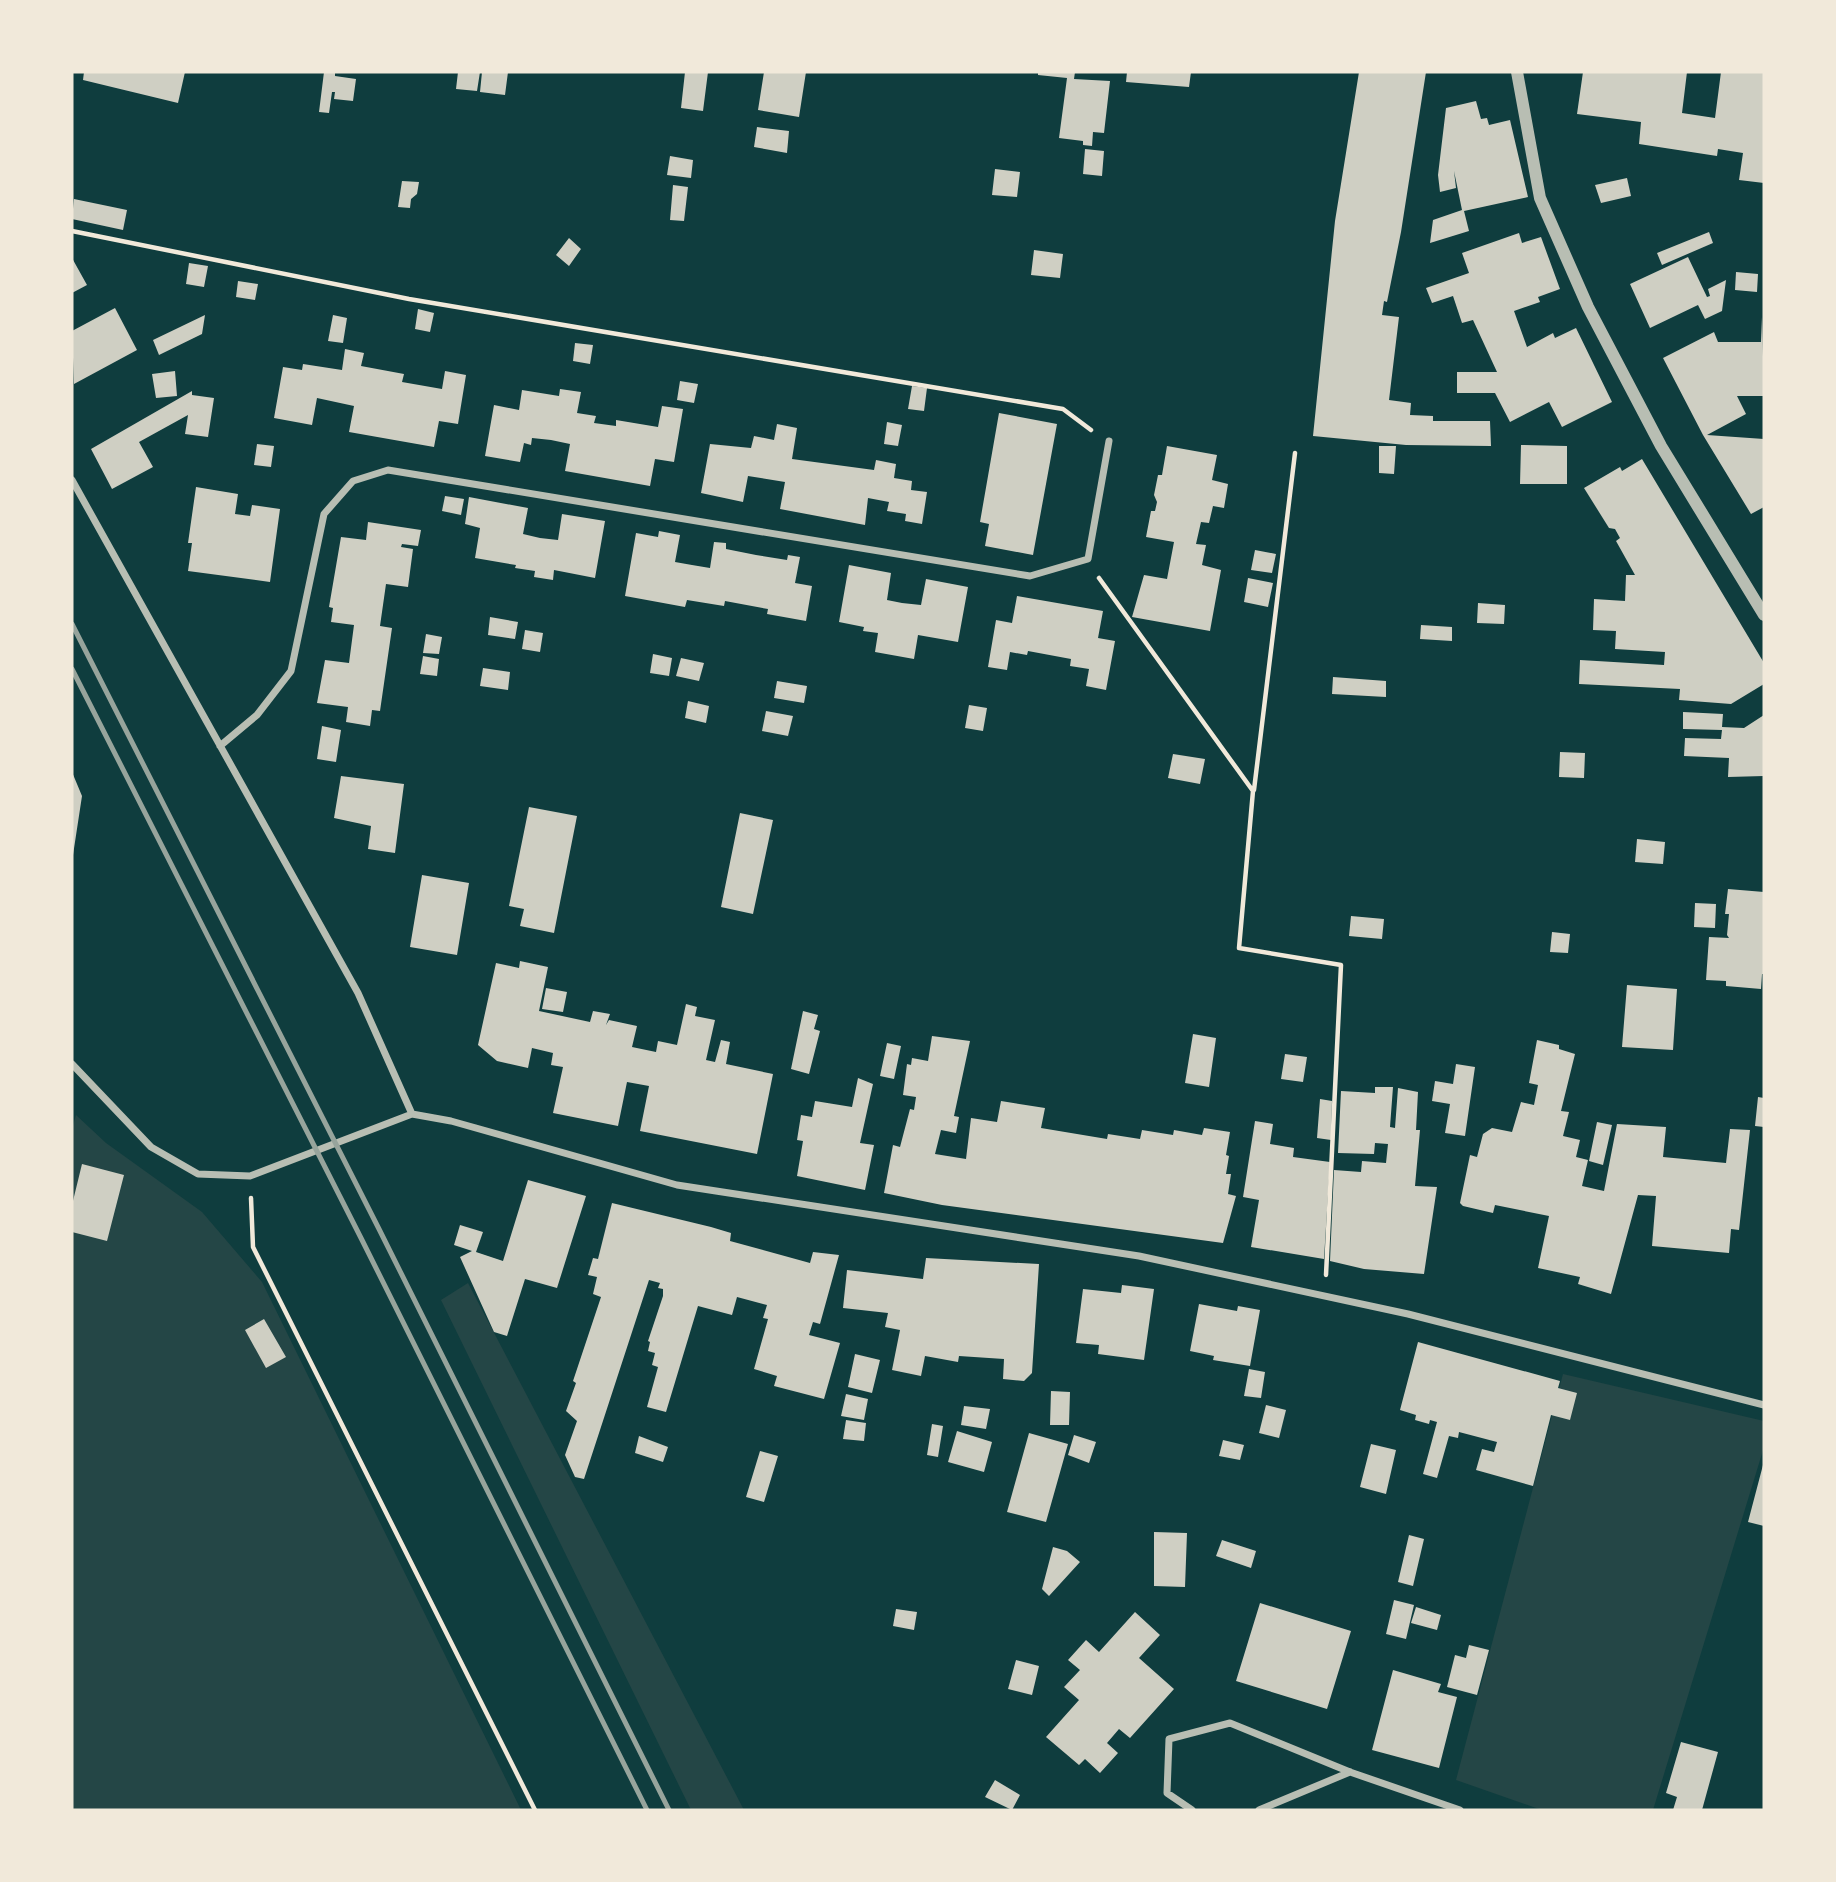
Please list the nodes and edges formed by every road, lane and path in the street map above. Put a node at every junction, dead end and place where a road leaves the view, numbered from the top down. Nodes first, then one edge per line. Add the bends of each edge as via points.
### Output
1 (1517, 72) edge
2 (72, 231) edge
3 (1078, 422) dead end
4 (1110, 441) dead end
5 (1295, 453) dead end
6 (72, 480) edge
7 (1087, 559) junction
8 (1764, 615) edge
9 (220, 746) junction
10 (1254, 791) junction
11 (72, 1064) edge
12 (412, 1114) junction
13 (250, 1176) junction
14 (1325, 1296) junction
15 (1764, 1405) edge
16 (1350, 1772) junction
17 (535, 1810) edge
18 (1192, 1810) edge
19 (1259, 1810) edge
20 (1460, 1810) edge

1 - 8 street via 1540,198 1588,307 1661,446
2 - 3 path via 409,299 1063,409
4 - 7 street
5 - 10 path
6 - 9 street
7 - 9 street via 1030,576 388,470 353,481 324,514 291,671 257,715
7 - 10 path
9 - 12 street via 358,993
10 - 14 path via 1239,948 1341,965
11 - 13 street via 151,1147 198,1174
12 - 13 street
12 - 14 street via 677,1185 1139,1256
13 - 17 path via 253,1247
14 - 15 street
16 - 18 street via 1230,1723 1169,1739 1167,1793
16 - 19 street
16 - 20 street

